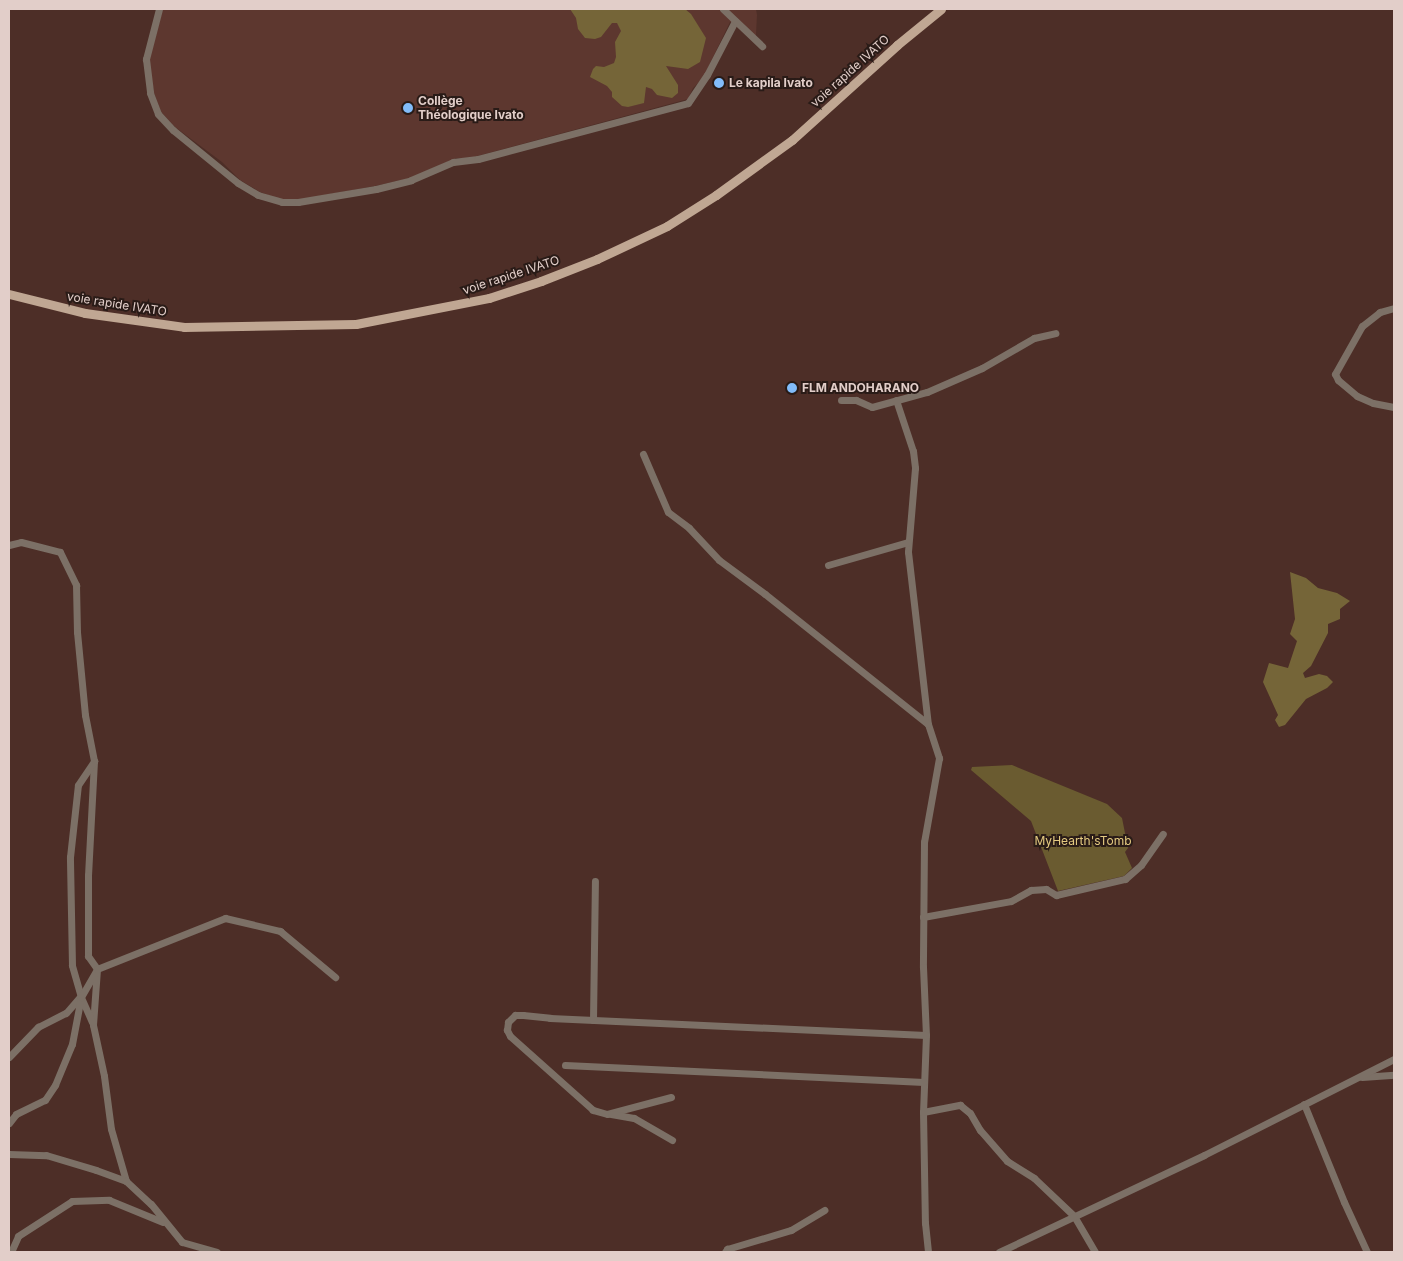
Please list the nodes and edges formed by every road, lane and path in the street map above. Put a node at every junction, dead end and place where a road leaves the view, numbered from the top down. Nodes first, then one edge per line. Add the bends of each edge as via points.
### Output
1 (159, 9) edge
2 (723, 9) edge
3 (941, 9) edge
4 (735, 21) junction
5 (762, 46) dead end
6 (9, 294) edge
7 (1394, 308) edge
8 (1055, 333) dead end
9 (842, 400) dead end
10 (896, 400) junction
11 (1394, 407) edge
12 (643, 454) dead end
13 (908, 542) junction
14 (9, 545) edge
15 (828, 565) dead end
16 (928, 724) junction
17 (94, 761) junction
18 (1163, 834) dead end
19 (595, 881) dead end
20 (923, 917) junction
21 (97, 969) junction
22 (335, 977) dead end
23 (80, 997) junction
24 (593, 1020) junction
25 (94, 1024) junction
26 (926, 1035) junction
27 (9, 1058) edge
28 (1394, 1059) edge
29 (565, 1065) dead end
30 (1394, 1075) edge
31 (1358, 1077) junction
32 (924, 1082) junction
33 (671, 1097) dead end
34 (1304, 1104) junction
35 (923, 1112) junction
36 (607, 1114) junction
37 (9, 1123) edge
38 (672, 1140) dead end
39 (9, 1154) edge
40 (126, 1181) junction
41 (824, 1210) dead end
42 (1074, 1216) junction
43 (163, 1222) junction
44 (11, 1252) edge
45 (216, 1252) edge
46 (726, 1252) edge
47 (928, 1252) edge
48 (999, 1252) edge
49 (1095, 1252) edge
50 (1367, 1252) edge

1 - 4 street via 146,59 150,93 158,114 238,183 258,195 282,202 376,190 453,162 478,160 688,103 707,75
2 - 4 street
3 - 6 main road, voie rapide IVATO via 792,140 716,195 667,226 598,259 489,298 356,324 184,326 85,313
4 - 5 street
7 - 11 street via 1380,312 1362,326 1335,374 1358,396 1373,404
8 - 10 street via 1034,338 982,368 927,392
9 - 10 street via 856,400 872,407
10 - 13 street via 913,451 915,468
12 - 16 street via 668,512 689,528 719,560
13 - 15 street
13 - 16 street
14 - 17 street via 21,542 60,552 76,585 85,714
16 - 20 street via 939,758 924,842
17 - 21 street via 88,956
17 - 23 street via 78,786 70,857 72,965
18 - 20 street via 1141,865 1125,879 1056,895 1046,889 1031,890 1011,901
19 - 24 street
20 - 26 street
21 - 22 street via 226,918 280,931
21 - 23 street
21 - 25 street
23 - 25 street
23 - 27 street via 66,1013 38,1027
23 - 37 street via 72,1044 55,1085 45,1100 16,1114
24 - 26 street
24 - 36 street via 516,1015 508,1022 507,1030 593,1110
25 - 40 street via 111,1129
26 - 32 street
28 - 31 street
29 - 32 street
30 - 31 street
31 - 34 street
32 - 35 street
33 - 36 street
34 - 42 street
34 - 50 street
35 - 42 street via 960,1105 970,1113 1007,1161 1034,1178
35 - 47 street
36 - 38 street via 634,1118
39 - 40 street via 46,1155
40 - 43 street via 151,1204
41 - 46 street via 791,1230 727,1248
42 - 48 street
42 - 49 street
43 - 44 street via 110,1200 72,1201 18,1236
43 - 45 street via 182,1242

